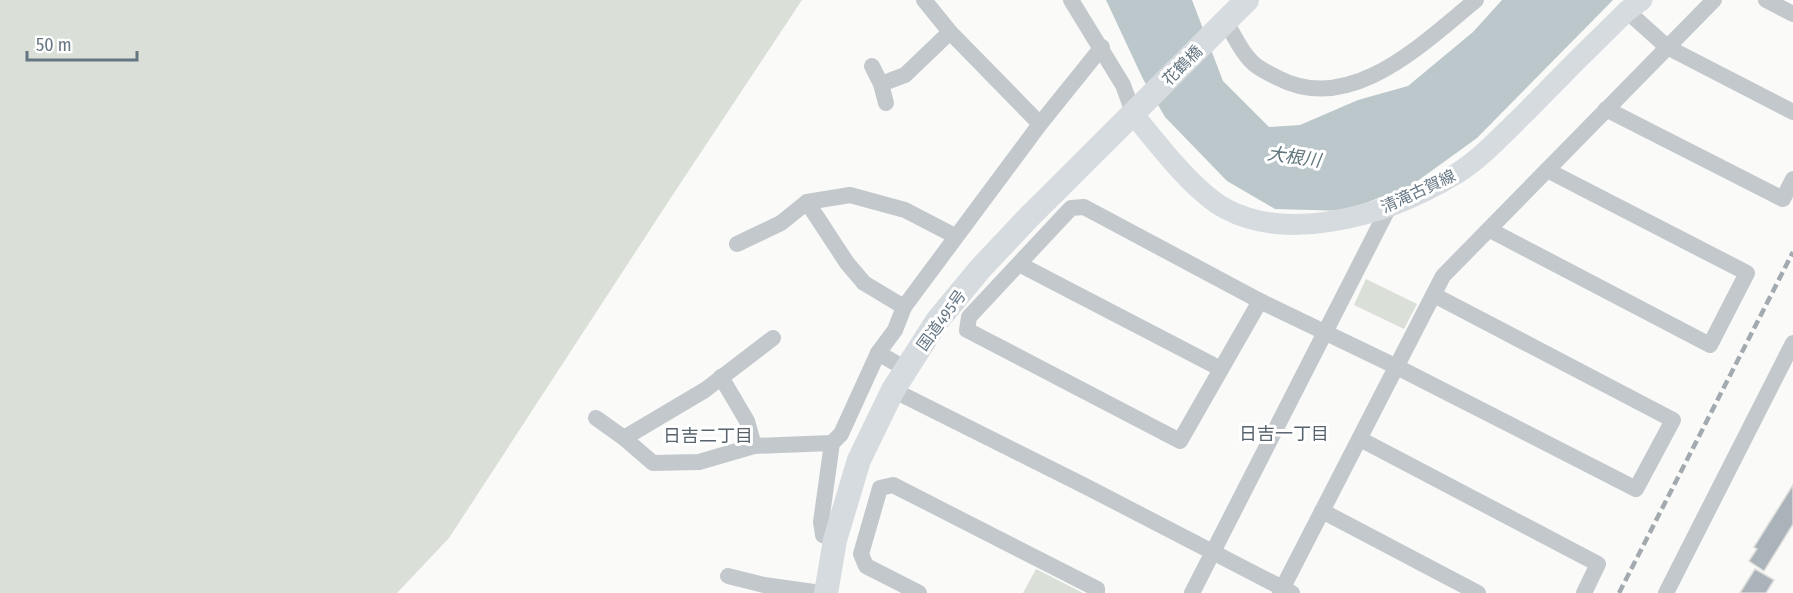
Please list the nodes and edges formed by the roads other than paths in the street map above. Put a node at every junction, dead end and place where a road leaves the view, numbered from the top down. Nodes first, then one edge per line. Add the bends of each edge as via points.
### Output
1 (924, 0) edge
2 (1071, 0) edge
3 (1247, 0) edge
4 (1476, 0) edge
5 (1714, 0) edge
6 (1766, 0) edge
7 (1634, 4) edge
8 (1793, 14) edge
9 (1223, 25) junction
10 (950, 32) junction
11 (1102, 47) junction
12 (1667, 47) junction
13 (872, 66) dead end
14 (881, 84) junction
15 (886, 103) dead end
16 (1140, 108) junction
17 (1606, 109) junction
18 (1793, 112) edge
19 (1040, 124) junction
20 (1547, 170) junction
21 (1793, 179) edge
22 (807, 202) junction
23 (1389, 207) junction
24 (1490, 230) junction
25 (955, 236) junction
26 (737, 244) dead end
27 (1018, 264) junction
28 (1434, 296) junction
29 (1260, 301) junction
30 (904, 307) junction
31 (1325, 332) junction
32 (773, 338) dead end
33 (1793, 343) edge
34 (878, 353) junction
35 (1397, 367) junction
36 (906, 369) junction
37 (1221, 369) junction
38 (721, 377) junction
39 (893, 390) junction
40 (596, 418) dead end
41 (624, 438) junction
42 (1360, 439) junction
43 (832, 444) junction
44 (754, 446) junction
45 (1322, 511) junction
46 (835, 540) junction
47 (1213, 553) junction
48 (728, 576) dead end
49 (1286, 591) edge
50 (824, 593) edge
51 (919, 593) edge
52 (1098, 593) edge
53 (1192, 593) edge
54 (1478, 593) edge
55 (1584, 593) edge
56 (1666, 593) edge

1 - 10 street
2 - 11 street
3 - 9 highway
4 - 9 street via 1387,68 1335,89 1296,86 1264,71 1252,63
5 - 12 street
6 - 8 street
7 - 12 street
7 - 23 main road, 清滝古賀線 via 1457,174
9 - 16 highway, 花鶴橋
10 - 14 street via 905,75
10 - 19 street
11 - 16 street
11 - 19 street
12 - 17 street
12 - 18 street
13 - 14 street
14 - 15 street
16 - 23 main road, 清滝古賀線 via 1172,160 1206,194 1242,216 1260,222 1316,224
16 - 36 highway, 国道495号 via 980,269 937,321
17 - 20 street
17 - 21 street via 1783,199
19 - 25 street
20 - 24 street
20 - 24 street via 1747,273 1710,345
22 - 25 street via 850,195 905,210
22 - 26 street via 781,223
22 - 30 street via 864,283
23 - 31 street
24 - 28 street via 1443,276
25 - 30 street
27 - 29 street via 1071,208 1084,207
27 - 37 street
27 - 37 street via 969,317 967,330 1180,441
28 - 35 street
28 - 35 street via 1673,420 1636,489
29 - 31 street
29 - 37 street
30 - 34 street via 895,330
31 - 35 street
31 - 47 street
32 - 38 street
33 - 56 street
34 - 36 street
34 - 43 street via 841,434
35 - 42 street
36 - 39 highway, 国道495号
38 - 41 street
38 - 44 street via 747,421
39 - 46 highway, 国道495号 via 859,460
39 - 47 street
40 - 41 street
41 - 44 street via 653,463 699,462
42 - 45 street
42 - 55 street via 1599,564
43 - 44 street
43 - 46 street via 821,522 823,535
45 - 49 street
45 - 54 street
46 - 50 highway, 国道495号
47 - 49 street
47 - 53 street
48 - 50 street
51 - 52 street via 866,566 861,554 880,488 893,484 1097,589

